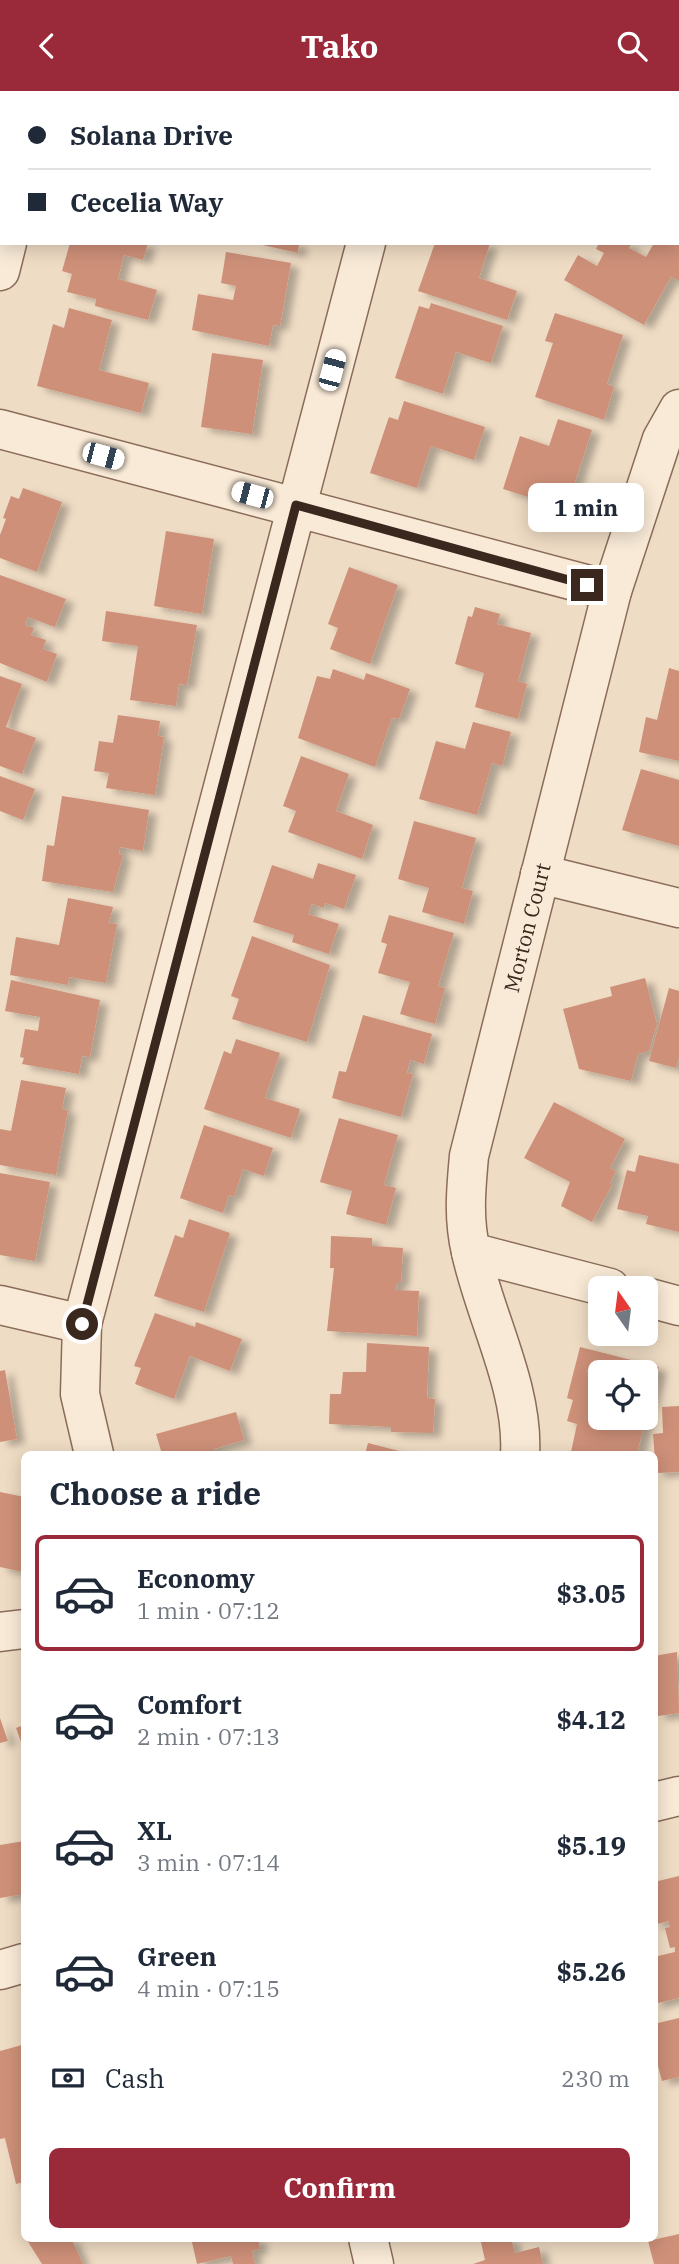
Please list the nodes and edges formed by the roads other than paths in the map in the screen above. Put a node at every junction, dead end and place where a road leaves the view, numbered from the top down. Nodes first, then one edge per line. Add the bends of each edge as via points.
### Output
1 (6, 245) edge
2 (365, 245) edge
3 (0, 271) edge
4 (679, 409) edge
5 (0, 429) edge
6 (296, 505) junction
7 (612, 591) junction
8 (540, 874) junction
9 (679, 908) edge
10 (471, 1252) junction
11 (588, 1282) edge
12 (658, 1300) edge
13 (0, 1305) edge
14 (679, 1306) edge
15 (82, 1324) junction
16 (93, 1451) edge
17 (520, 1451) edge
18 (21, 1629) edge
19 (0, 1632) edge
20 (679, 1796) edge
21 (658, 1801) edge
22 (21, 1964) edge
23 (0, 1969) edge
24 (369, 2242) edge
25 (374, 2264) edge

1 - 3 street
2 - 6 street
4 - 7 street, Morton Court via 662,439
5 - 6 street
6 - 7 street
6 - 15 street
7 - 8 street, Morton Court
8 - 9 street
8 - 10 street, Morton Court via 469,1157 464,1207
10 - 11 street
10 - 17 street, Morton Court via 519,1417
12 - 14 street
13 - 15 street
15 - 16 street via 80,1394
18 - 19 street
20 - 21 street
22 - 23 street
24 - 25 street

